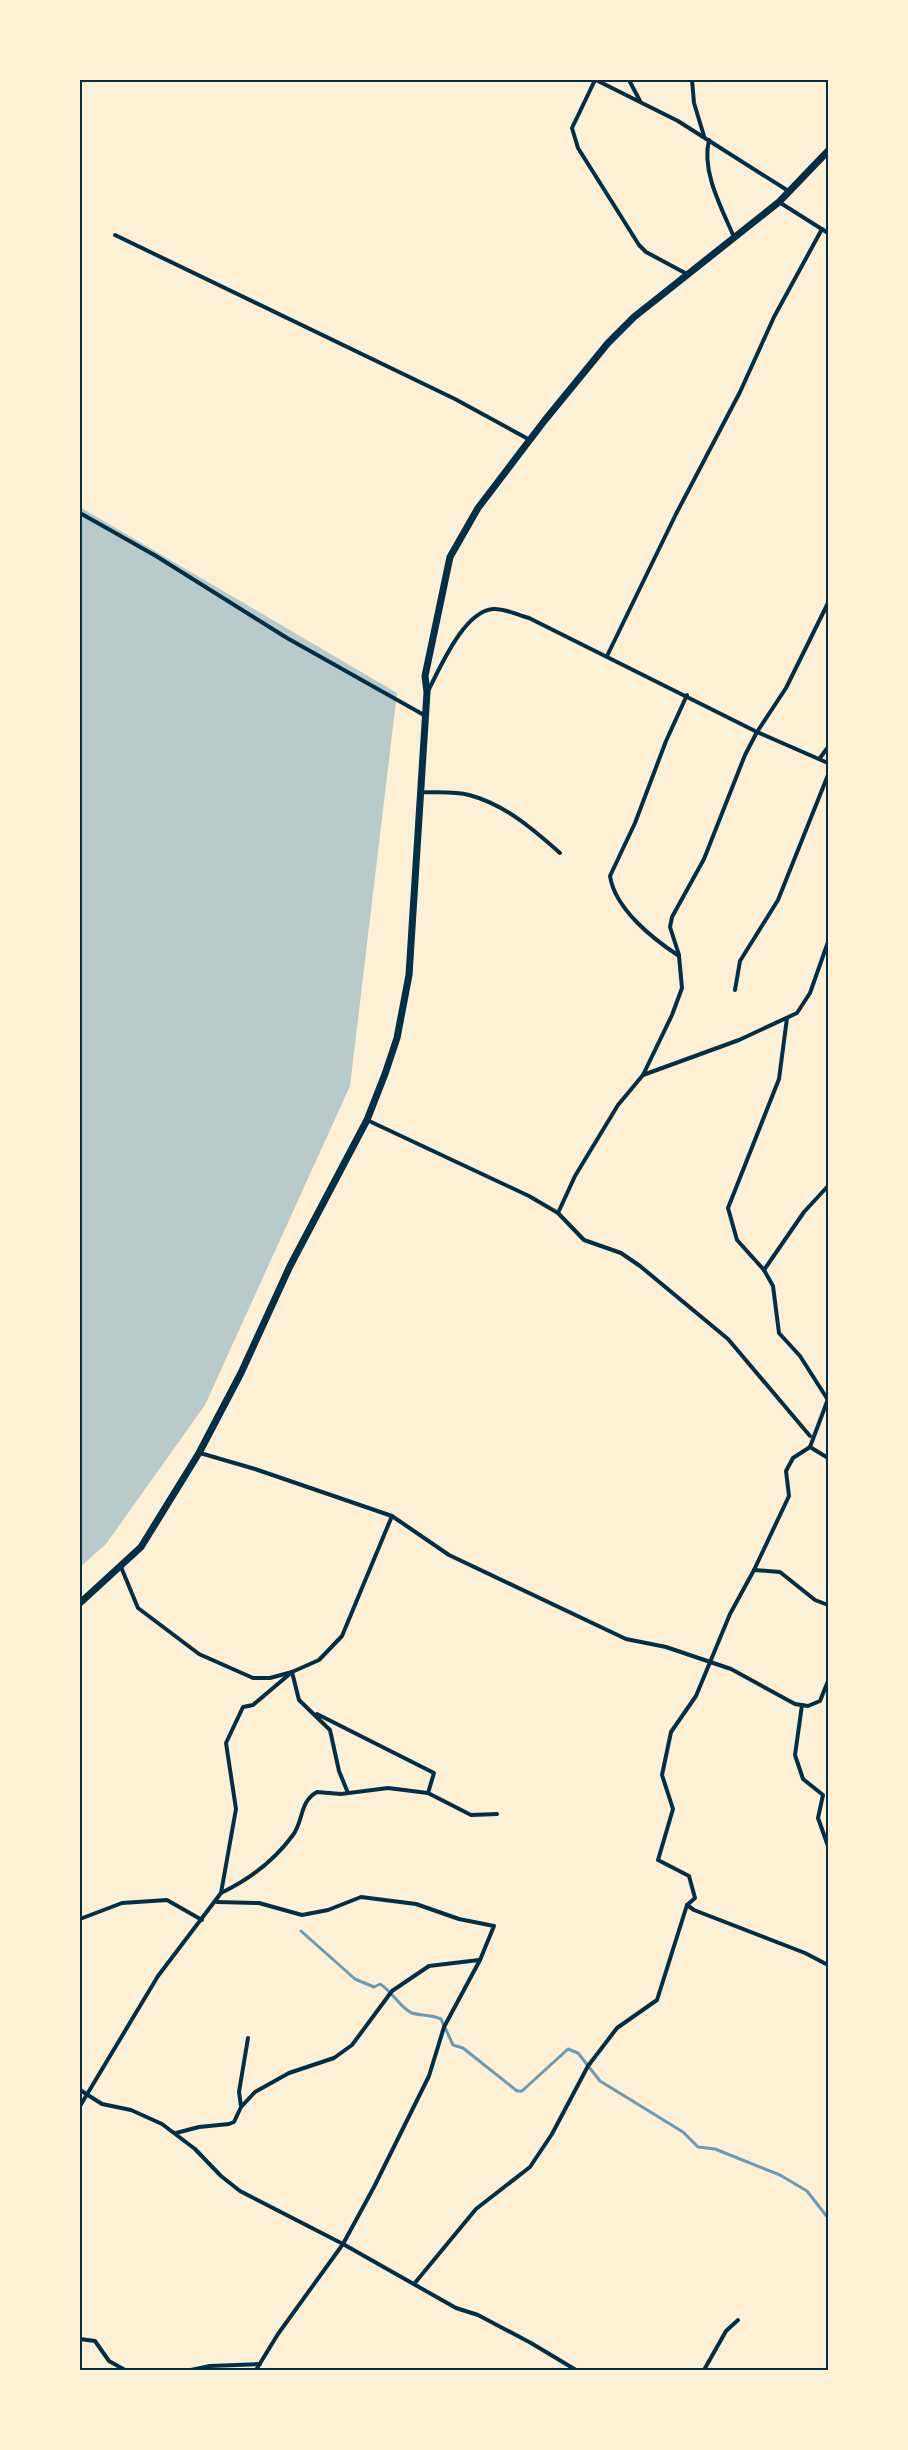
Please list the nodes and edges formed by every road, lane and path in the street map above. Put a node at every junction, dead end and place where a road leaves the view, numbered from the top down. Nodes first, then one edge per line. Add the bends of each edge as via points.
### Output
1 (596, 80) edge
2 (629, 80) edge
3 (692, 80) edge
4 (640, 101) junction
5 (706, 138) junction
6 (828, 151) edge
7 (790, 192) junction
8 (779, 202) junction
9 (822, 229) junction
10 (828, 233) edge
11 (115, 235) dead end
12 (735, 238) junction
13 (687, 274) junction
14 (530, 440) junction
15 (80, 513) edge
16 (828, 603) edge
17 (607, 656) junction
18 (427, 692) junction
19 (687, 695) junction
20 (425, 716) junction
21 (757, 732) junction
22 (828, 747) edge
23 (820, 758) junction
24 (828, 763) edge
25 (828, 775) edge
26 (421, 792) junction
27 (560, 853) dead end
28 (828, 942) edge
29 (679, 956) junction
30 (735, 990) dead end
31 (788, 1018) junction
32 (643, 1075) junction
33 (367, 1120) junction
34 (828, 1186) edge
35 (558, 1213) junction
36 (764, 1270) junction
37 (828, 1399) edge
38 (810, 1436) dead end
39 (810, 1447) junction
40 (199, 1453) junction
41 (828, 1458) edge
42 (392, 1516) junction
43 (121, 1567) junction
44 (754, 1570) junction
45 (80, 1603) edge
46 (828, 1605) edge
47 (708, 1663) junction
48 (292, 1672) junction
49 (828, 1681) edge
50 (802, 1705) junction
51 (311, 1711) junction
52 (348, 1793) junction
53 (429, 1793) junction
54 (496, 1814) dead end
55 (827, 1844) edge
56 (221, 1893) junction
57 (217, 1902) junction
58 (687, 1905) junction
59 (80, 1919) edge
60 (202, 1920) junction
61 (480, 1960) junction
62 (828, 1965) edge
63 (248, 2038) dead end
64 (80, 2090) edge
65 (85, 2094) junction
66 (80, 2106) edge
67 (242, 2107) junction
68 (176, 2134) junction
69 (343, 2244) junction
70 (414, 2284) junction
71 (738, 2320) dead end
72 (80, 2339) edge
73 (260, 2364) junction
74 (125, 2370) edge
75 (191, 2370) edge
76 (256, 2370) edge
77 (576, 2370) edge
78 (704, 2370) edge

1 - 4 street
1 - 13 street via 572,128 578,148 639,245
2 - 4 street
3 - 5 street via 694,103
4 - 5 street
5 - 7 street
5 - 12 street via 708,173
6 - 7 main road
7 - 8 main road
8 - 9 street
8 - 12 main road
9 - 10 street
9 - 17 street via 774,317
11 - 14 street via 455,399
12 - 13 main road
13 - 14 main road via 608,343
14 - 18 main road via 468,524 450,557 424,676
15 - 20 street
16 - 21 street via 786,688
17 - 18 street via 529,618 496,608 484,610 455,642
17 - 19 street
18 - 20 main road
19 - 21 street
19 - 29 street via 610,876 616,894 642,928
20 - 26 main road
21 - 23 street
21 - 29 street via 732,783 704,860 672,918 672,936
22 - 23 street
23 - 24 street
25 - 30 street via 778,900 740,961
26 - 27 street via 462,794 486,802 529,826
26 - 33 main road via 405,999 397,1038
28 - 31 street via 810,993 797,1013
29 - 32 street via 682,988
31 - 32 street
31 - 36 street via 780,1079 728,1208 737,1240
32 - 35 street via 618,1105 575,1176
33 - 35 street
33 - 40 main road
34 - 36 street via 804,1212
35 - 38 street via 584,1240 621,1253 640,1266 728,1339
36 - 37 street via 773,1286 779,1333 800,1356
37 - 39 street
39 - 41 street
39 - 44 street via 793,1458 786,1471 789,1496
40 - 42 street
40 - 43 main road via 154,1530
42 - 47 street via 449,1555 627,1639 666,1647
42 - 48 street via 342,1636 319,1659
43 - 45 main road
43 - 48 street via 138,1608 199,1654 254,1678
44 - 46 street via 780,1572 815,1600
44 - 47 street
47 - 50 street via 731,1669 782,1699
47 - 58 street via 696,1696 670,1732 662,1775 673,1809 658,1860 689,1876 695,1898
48 - 51 street via 299,1700
48 - 56 street via 259,1701 243,1707 226,1743 235,1818
49 - 50 street via 820,1701
50 - 55 street via 795,1755 802,1779 823,1795 818,1818
51 - 52 street via 330,1730
51 - 53 street via 434,1773
52 - 53 street via 388,1788
52 - 56 street via 320,1792 309,1797 297,1828 278,1851 254,1876
53 - 54 street via 471,1815
56 - 57 street
57 - 60 street
57 - 61 street via 259,1903 302,1915 361,1897 416,1904 494,1926
58 - 62 street
58 - 70 street via 657,2000 616,2028 588,2066 530,2166 476,2209
59 - 60 street via 122,1903 167,1900
60 - 65 street via 158,1976
61 - 67 street via 429,1966 392,1991 352,2044 334,2058 279,2078 255,2092
61 - 69 street via 444,2027 429,2076 399,2139
63 - 67 street via 239,2092
64 - 65 street
65 - 66 street
65 - 68 street via 102,2104 139,2113
67 - 68 street via 234,2122
68 - 69 street via 240,2191
69 - 70 street
69 - 73 street
70 - 77 street
71 - 78 street via 726,2331
72 - 74 street via 95,2341 109,2361
73 - 75 street
73 - 76 street

